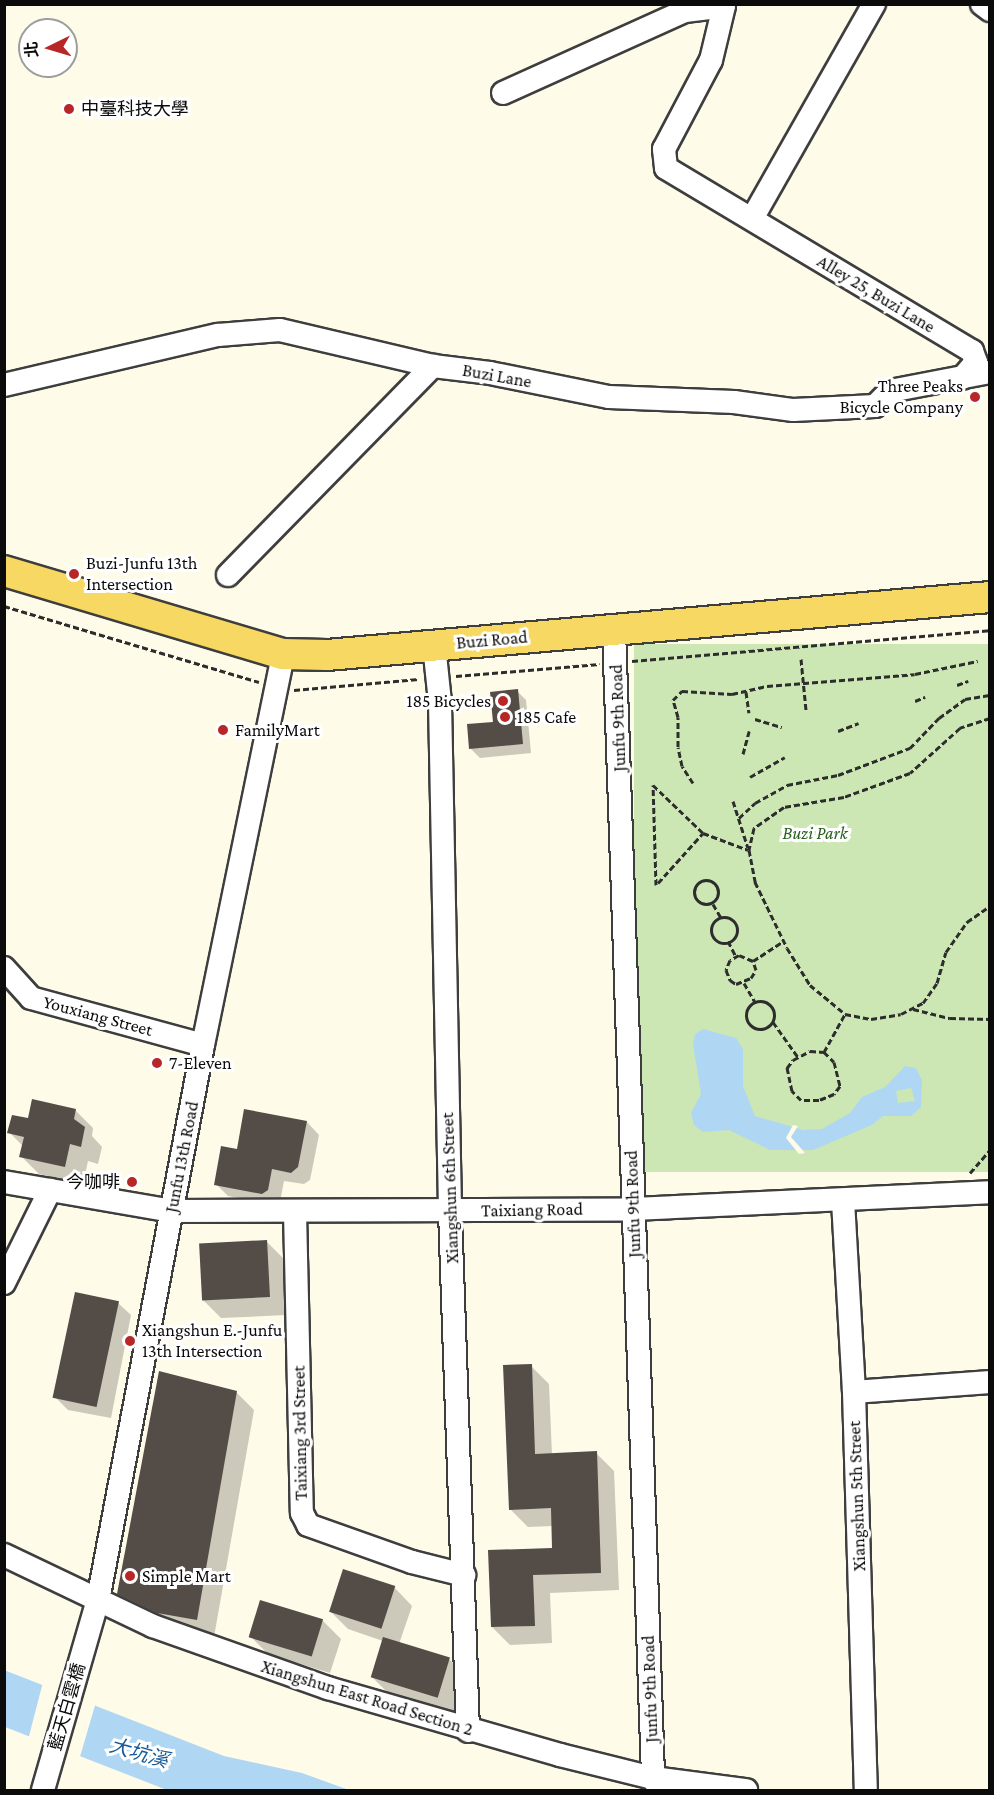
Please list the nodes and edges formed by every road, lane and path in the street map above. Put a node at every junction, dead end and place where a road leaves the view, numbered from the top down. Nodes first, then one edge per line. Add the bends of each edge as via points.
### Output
1 (874, 4) edge
2 (982, 4) edge
3 (729, 5) edge
4 (990, 10) edge
5 (502, 93) dead end
6 (753, 217) junction
7 (433, 366) junction
8 (990, 372) edge
9 (962, 378) junction
10 (4, 386) edge
11 (4, 571) edge
12 (228, 575) dead end
13 (4, 590) edge
14 (990, 597) edge
15 (990, 612) edge
16 (615, 637) junction
17 (435, 654) junction
18 (801, 659) dead end
19 (978, 661) dead end
20 (281, 662) junction
21 (968, 681) dead end
22 (957, 685) dead end
23 (746, 692) junction
24 (990, 695) edge
25 (926, 697) dead end
26 (915, 701) dead end
27 (806, 710) dead end
28 (749, 712) dead end
29 (755, 718) dead end
30 (990, 718) edge
31 (859, 723) dead end
32 (782, 727) dead end
33 (749, 731) dead end
34 (838, 731) dead end
35 (743, 754) dead end
36 (785, 757) dead end
37 (750, 777) dead end
38 (693, 783) dead end
39 (732, 801) dead end
40 (739, 818) junction
41 (703, 833) junction
42 (749, 850) junction
43 (712, 904) junction
44 (990, 906) edge
45 (721, 918) junction
46 (728, 941) junction
47 (784, 941) junction
48 (736, 957) junction
49 (753, 961) junction
50 (4, 968) edge
51 (744, 982) junction
52 (755, 1002) junction
53 (911, 1009) junction
54 (845, 1014) junction
55 (990, 1019) edge
56 (773, 1022) junction
57 (203, 1045) junction
58 (824, 1052) junction
59 (798, 1057) junction
60 (990, 1150) edge
61 (969, 1173) dead end
62 (4, 1182) edge
63 (50, 1190) junction
64 (990, 1192) edge
65 (843, 1201) junction
66 (633, 1209) junction
67 (172, 1211) junction
68 (450, 1211) junction
69 (295, 1212) junction
70 (4, 1283) edge
71 (990, 1382) edge
72 (854, 1392) junction
73 (4, 1555) edge
74 (464, 1575) junction
75 (98, 1600) junction
76 (90, 1624) joint
77 (468, 1731) junction
78 (653, 1786) edge
79 (43, 1791) edge
80 (746, 1791) edge
81 (866, 1791) edge

1 - 6 street
2 - 4 street
3 - 5 street, Alley 25, Buzi Lane via 685,11
3 - 6 street, Alley 25, Buzi Lane via 711,60 664,149 666,168
6 - 9 street, Alley 25, Buzi Lane via 858,285 972,351 976,362
7 - 9 street, Buzi Lane via 609,397 734,402 793,410 875,406 890,391
7 - 10 street, Buzi Lane via 280,330 218,335
7 - 12 street
8 - 9 street, Buzi Lane
11 - 20 main road, Buzi Road
13 - 20 main road, Buzi Road
14 - 16 main road, Buzi Road
15 - 16 main road, Buzi Road
16 - 17 main road, Buzi Road
16 - 66 street, Junfu 9th Road
17 - 20 main road, Buzi Road via 327,655
17 - 68 street, Xiangshun 6th Street
18 - 27 path
19 - 23 path via 915,674 881,674
20 - 57 street, Junfu 13th Road
21 - 22 path
23 - 28 path
23 - 38 path via 687,690 673,700 682,766
24 - 40 path via 965,699 939,718 910,748 838,775 788,785 755,803
25 - 26 path
29 - 32 path
30 - 42 path via 960,728 910,773 844,797 784,807 754,828
31 - 34 path
33 - 35 path
36 - 37 path
39 - 40 path
40 - 42 path
41 - 41 path via 656,885 653,785
41 - 42 path
42 - 47 path via 755,882
43 - 43 path via 697,901 695,886 700,881 710,880 717,886 718,900
43 - 45 path
44 - 53 path via 967,922 946,952 937,983 923,1003
45 - 46 path via 730,915 735,922 735,937
45 - 46 path via 711,926 710,934 715,941
46 - 48 path
47 - 49 path
47 - 54 path via 810,985
48 - 49 path
48 - 51 path via 726,970 736,984
49 - 51 path via 756,970
50 - 57 street, Youxiang Street via 31,998
51 - 52 path
52 - 56 path via 765,1001 771,1006 776,1014
52 - 56 path via 747,1009 747,1022 755,1029
53 - 54 path via 871,1019
53 - 55 path via 950,1018
54 - 58 path
56 - 59 path
57 - 67 street, Junfu 13th Road
58 - 59 path
58 - 59 path via 834,1062 840,1086 834,1094 819,1100 801,1100 792,1091 787,1068
60 - 61 path
62 - 63 street, Taixiang Road
63 - 67 street, Taixiang Road
63 - 70 street
64 - 65 street, Taixiang Road
65 - 66 street, Taixiang Road
65 - 72 street, Xiangshun 5th Street
66 - 68 street, Taixiang Road
66 - 78 street, Junfu 9th Road
67 - 69 street, Taixiang Road
67 - 75 street, Junfu 13th Road
68 - 69 street, Taixiang Road
68 - 74 street, Xiangshun 6th Street
69 - 74 street, Taixiang 3rd Street via 302,1513 308,1525 412,1562
71 - 72 street
72 - 81 street, Xiangshun 5th Street
73 - 75 street, Xiangshun East Road Section 2
74 - 77 street, Xiangshun 6th Street
75 - 76 street, Junfu 13th Road
75 - 77 street, Xiangshun East Road Section 2 via 206,1646
76 - 79 street, 藍天白雲橋
77 - 78 street, Xiangshun East Road Section 2
78 - 80 street, Xiangshun East Road Section 2

